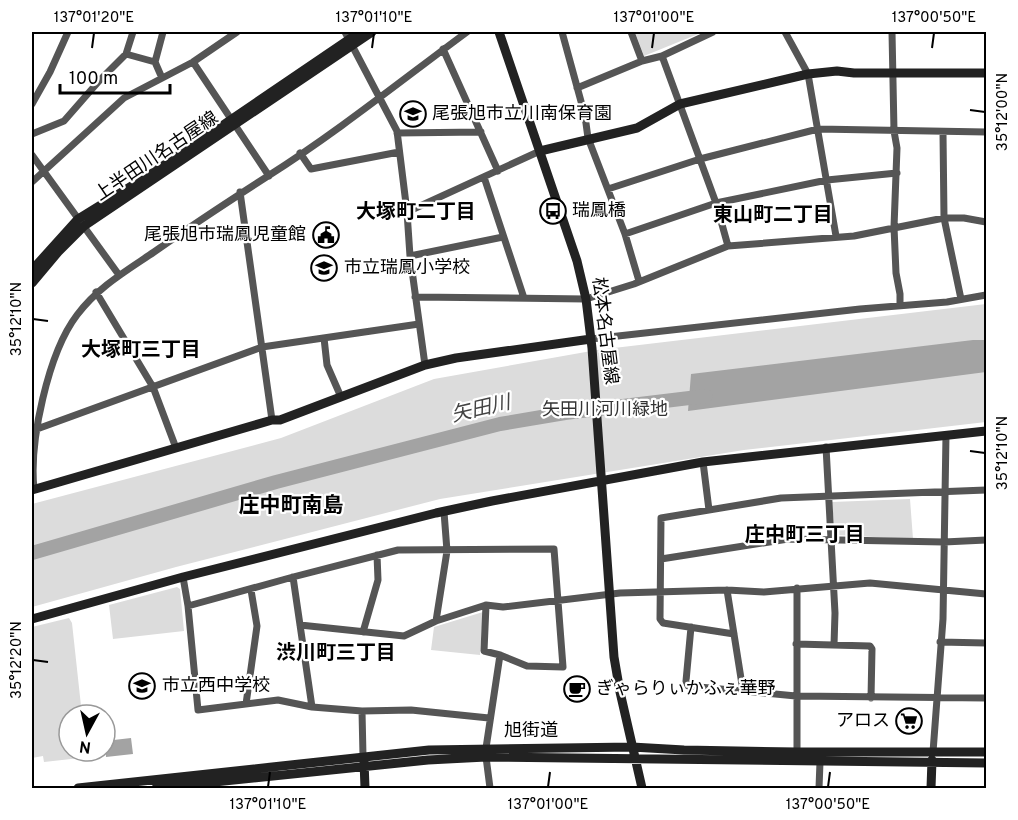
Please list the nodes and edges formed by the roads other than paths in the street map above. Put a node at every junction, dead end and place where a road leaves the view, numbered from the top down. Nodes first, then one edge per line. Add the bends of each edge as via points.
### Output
1 (68, 32) edge
2 (133, 32) edge
3 (163, 32) edge
4 (237, 32) edge
5 (360, 32) edge
6 (372, 32) edge
7 (467, 32) edge
8 (499, 32) edge
9 (562, 32) edge
10 (632, 32) edge
11 (713, 32) edge
12 (786, 32) edge
13 (892, 32) edge
14 (349, 39) edge
15 (443, 49) junction
16 (126, 54) junction
17 (662, 56) junction
18 (642, 61) junction
19 (155, 62) junction
20 (192, 62) junction
21 (894, 73) junction
22 (808, 74) junction
23 (987, 74) edge
24 (162, 78) junction
25 (577, 88) junction
26 (379, 98) junction
27 (32, 104) edge
28 (680, 104) junction
29 (233, 122) junction
30 (818, 129) junction
31 (894, 131) junction
32 (481, 132) junction
33 (987, 132) edge
34 (398, 133) junction
35 (943, 133) junction
36 (32, 134) edge
37 (588, 138) junction
38 (540, 151) junction
39 (399, 152) junction
40 (300, 153) junction
41 (32, 155) edge
42 (700, 159) junction
43 (498, 171) junction
44 (44, 172) junction
45 (897, 173) junction
46 (268, 176) junction
47 (484, 177) junction
48 (827, 180) junction
49 (32, 182) edge
50 (608, 189) junction
51 (240, 192) junction
52 (716, 203) junction
53 (407, 212) junction
54 (944, 218) junction
55 (81, 222) junction
56 (987, 222) edge
57 (894, 226) junction
58 (625, 234) junction
59 (836, 236) junction
60 (503, 237) junction
61 (728, 246) junction
62 (410, 256) junction
63 (32, 270) edge
64 (119, 275) junction
65 (639, 281) junction
66 (32, 283) edge
67 (96, 292) junction
68 (987, 295) edge
69 (415, 297) junction
70 (524, 298) junction
71 (586, 299) junction
72 (961, 299) junction
73 (900, 305) junction
74 (419, 324) junction
75 (324, 338) junction
76 (592, 343) junction
77 (262, 348) junction
78 (425, 365) junction
79 (153, 387) junction
80 (341, 397) junction
81 (272, 420) junction
82 (37, 429) junction
83 (987, 431) edge
84 (946, 435) junction
85 (826, 447) junction
86 (176, 448) junction
87 (33, 453) edge
88 (703, 462) junction
89 (600, 482) junction
90 (33, 489) edge
91 (987, 490) edge
92 (945, 493) junction
93 (830, 496) junction
94 (709, 510) junction
95 (444, 512) junction
96 (832, 539) junction
97 (987, 540) edge
98 (944, 542) junction
99 (447, 551) junction
100 (377, 555) junction
101 (661, 559) junction
102 (183, 577) junction
103 (293, 577) junction
104 (832, 585) junction
105 (796, 588) junction
106 (250, 590) junction
107 (727, 590) junction
108 (944, 591) junction
109 (660, 593) junction
110 (987, 594) edge
111 (609, 595) junction
112 (558, 600) junction
113 (486, 605) junction
114 (188, 606) junction
115 (32, 619) edge
116 (436, 621) junction
117 (300, 625) junction
118 (691, 627) junction
119 (363, 632) junction
120 (734, 634) junction
121 (940, 642) junction
122 (987, 643) edge
123 (796, 644) junction
124 (834, 645) junction
125 (500, 655) junction
126 (743, 691) junction
127 (796, 696) junction
128 (871, 698) junction
129 (936, 698) junction
130 (987, 698) edge
131 (246, 704) junction
132 (312, 707) junction
133 (362, 711) junction
134 (489, 718) junction
135 (632, 747) junction
136 (797, 752) junction
137 (933, 752) junction
138 (987, 752) edge
139 (486, 753) junction
140 (363, 756) junction
141 (636, 760) junction
142 (820, 762) junction
143 (987, 763) edge
144 (932, 764) junction
145 (364, 768) junction
146 (195, 786) edge
147 (78, 789) edge
148 (156, 789) edge
149 (365, 789) edge
150 (490, 789) edge
151 (642, 789) edge
152 (819, 789) edge
153 (931, 789) edge

1 - 27 street
2 - 16 street
3 - 19 street
4 - 20 street
5 - 14 street, 上半田川名古屋線
6 - 14 street, 上半田川名古屋線
7 - 15 street
8 - 38 street, 松本名古屋線
9 - 25 street
10 - 18 street
11 - 17 street
12 - 22 street
13 - 21 street
14 - 26 street
14 - 29 street, 上半田川名古屋線
15 - 26 street
15 - 32 street
16 - 19 street
16 - 36 street via 64,121
17 - 18 street
17 - 28 street
18 - 25 street
19 - 24 street
20 - 24 street
20 - 29 street
21 - 22 street
21 - 23 street
21 - 31 street
22 - 28 street
22 - 30 street
24 - 44 street via 124,98
25 - 37 street
26 - 34 street
26 - 40 street
28 - 37 street via 637,128
28 - 42 street
29 - 46 street
29 - 55 street, 上半田川名古屋線
30 - 31 street
30 - 42 street
30 - 48 street
31 - 35 street
31 - 45 street
32 - 34 street
32 - 43 street
33 - 35 street
34 - 39 street
35 - 54 street
37 - 38 street
37 - 50 street
38 - 43 street
38 - 71 street, 松本名古屋線
39 - 40 street via 311,169
39 - 53 street
40 - 46 street
41 - 44 street
42 - 50 street
42 - 52 street
43 - 47 street
44 - 49 street
44 - 55 street
45 - 48 street
45 - 57 street
46 - 51 street
47 - 53 street
47 - 60 street
48 - 52 street
48 - 59 street
50 - 58 street
51 - 64 street
51 - 77 street
52 - 58 street
52 - 61 street
53 - 62 street
54 - 56 street
54 - 57 street
54 - 72 street
55 - 63 street, 上半田川名古屋線
55 - 64 street
55 - 66 street, 上半田川名古屋線
57 - 59 street via 854,236
57 - 73 street
58 - 65 street
59 - 61 street
60 - 62 street
60 - 70 street
61 - 65 street
62 - 69 street
64 - 67 street
65 - 71 street
67 - 79 street
67 - 82 street via 67,329 52,367
68 - 72 street
69 - 70 street
69 - 74 street
70 - 71 street
71 - 76 street, 松本名古屋線
72 - 73 street
73 - 76 street
74 - 75 street
74 - 78 street
75 - 77 street
75 - 80 street via 327,365
76 - 78 street
76 - 89 street, 松本名古屋線
77 - 79 street
77 - 81 street
78 - 80 street
79 - 82 street
79 - 86 street
80 - 81 street
81 - 86 street
82 - 87 street
83 - 84 street
84 - 85 street
84 - 92 street
85 - 88 street
85 - 93 street
86 - 90 street
87 - 90 street
88 - 89 street
88 - 94 street
89 - 95 street
89 - 111 street, 松本名古屋線
91 - 92 street
92 - 93 street
92 - 98 street
93 - 94 street via 781,498
93 - 96 street
94 - 101 street via 661,518
95 - 99 street
95 - 102 street
96 - 98 street
96 - 101 street via 788,538
96 - 104 street
97 - 98 street
98 - 108 street
99 - 100 street via 398,550
99 - 112 street via 554,549
99 - 116 street
100 - 103 street
100 - 119 street via 378,580
101 - 109 street
102 - 114 street
102 - 115 street
103 - 106 street
103 - 117 street
104 - 105 street
104 - 108 street via 870,583
104 - 124 street
105 - 107 street via 764,592
105 - 123 street
106 - 114 street
106 - 131 street via 256,626
107 - 109 street
107 - 120 street
108 - 110 street
108 - 121 street
109 - 111 street
109 - 118 street via 663,623
111 - 112 street
111 - 135 street, 松本名古屋線 via 616,672
112 - 113 street via 503,607
112 - 125 street via 563,667 527,666
113 - 116 street
113 - 125 street via 484,651
114 - 131 street via 198,710
116 - 119 street via 404,636
117 - 119 street
117 - 132 street
118 - 120 street
118 - 126 street via 688,686
120 - 126 street
121 - 122 street
121 - 129 street
123 - 124 street
123 - 127 street
124 - 128 street via 866,645 872,649
125 - 134 street
126 - 127 street
127 - 128 street
127 - 136 street
128 - 129 street
129 - 130 street
129 - 137 street
131 - 132 street via 278,700
132 - 133 street
133 - 134 street via 411,710
133 - 140 street
134 - 139 street
135 - 136 street, 旭街道
135 - 139 street, 旭街道
135 - 141 street, 松本名古屋線
136 - 137 street, 旭街道
137 - 138 street, 旭街道
137 - 144 street
139 - 140 street, 旭街道 via 429,750
139 - 141 street, 旭街道
139 - 145 street, 旭街道
139 - 150 street
140 - 145 street
140 - 147 street, 旭街道
141 - 142 street, 旭街道
141 - 151 street, 松本名古屋線
142 - 144 street, 旭街道
142 - 152 street
143 - 144 street, 旭街道
144 - 153 street
145 - 146 street, 旭街道
145 - 149 street
146 - 148 street, 旭街道

